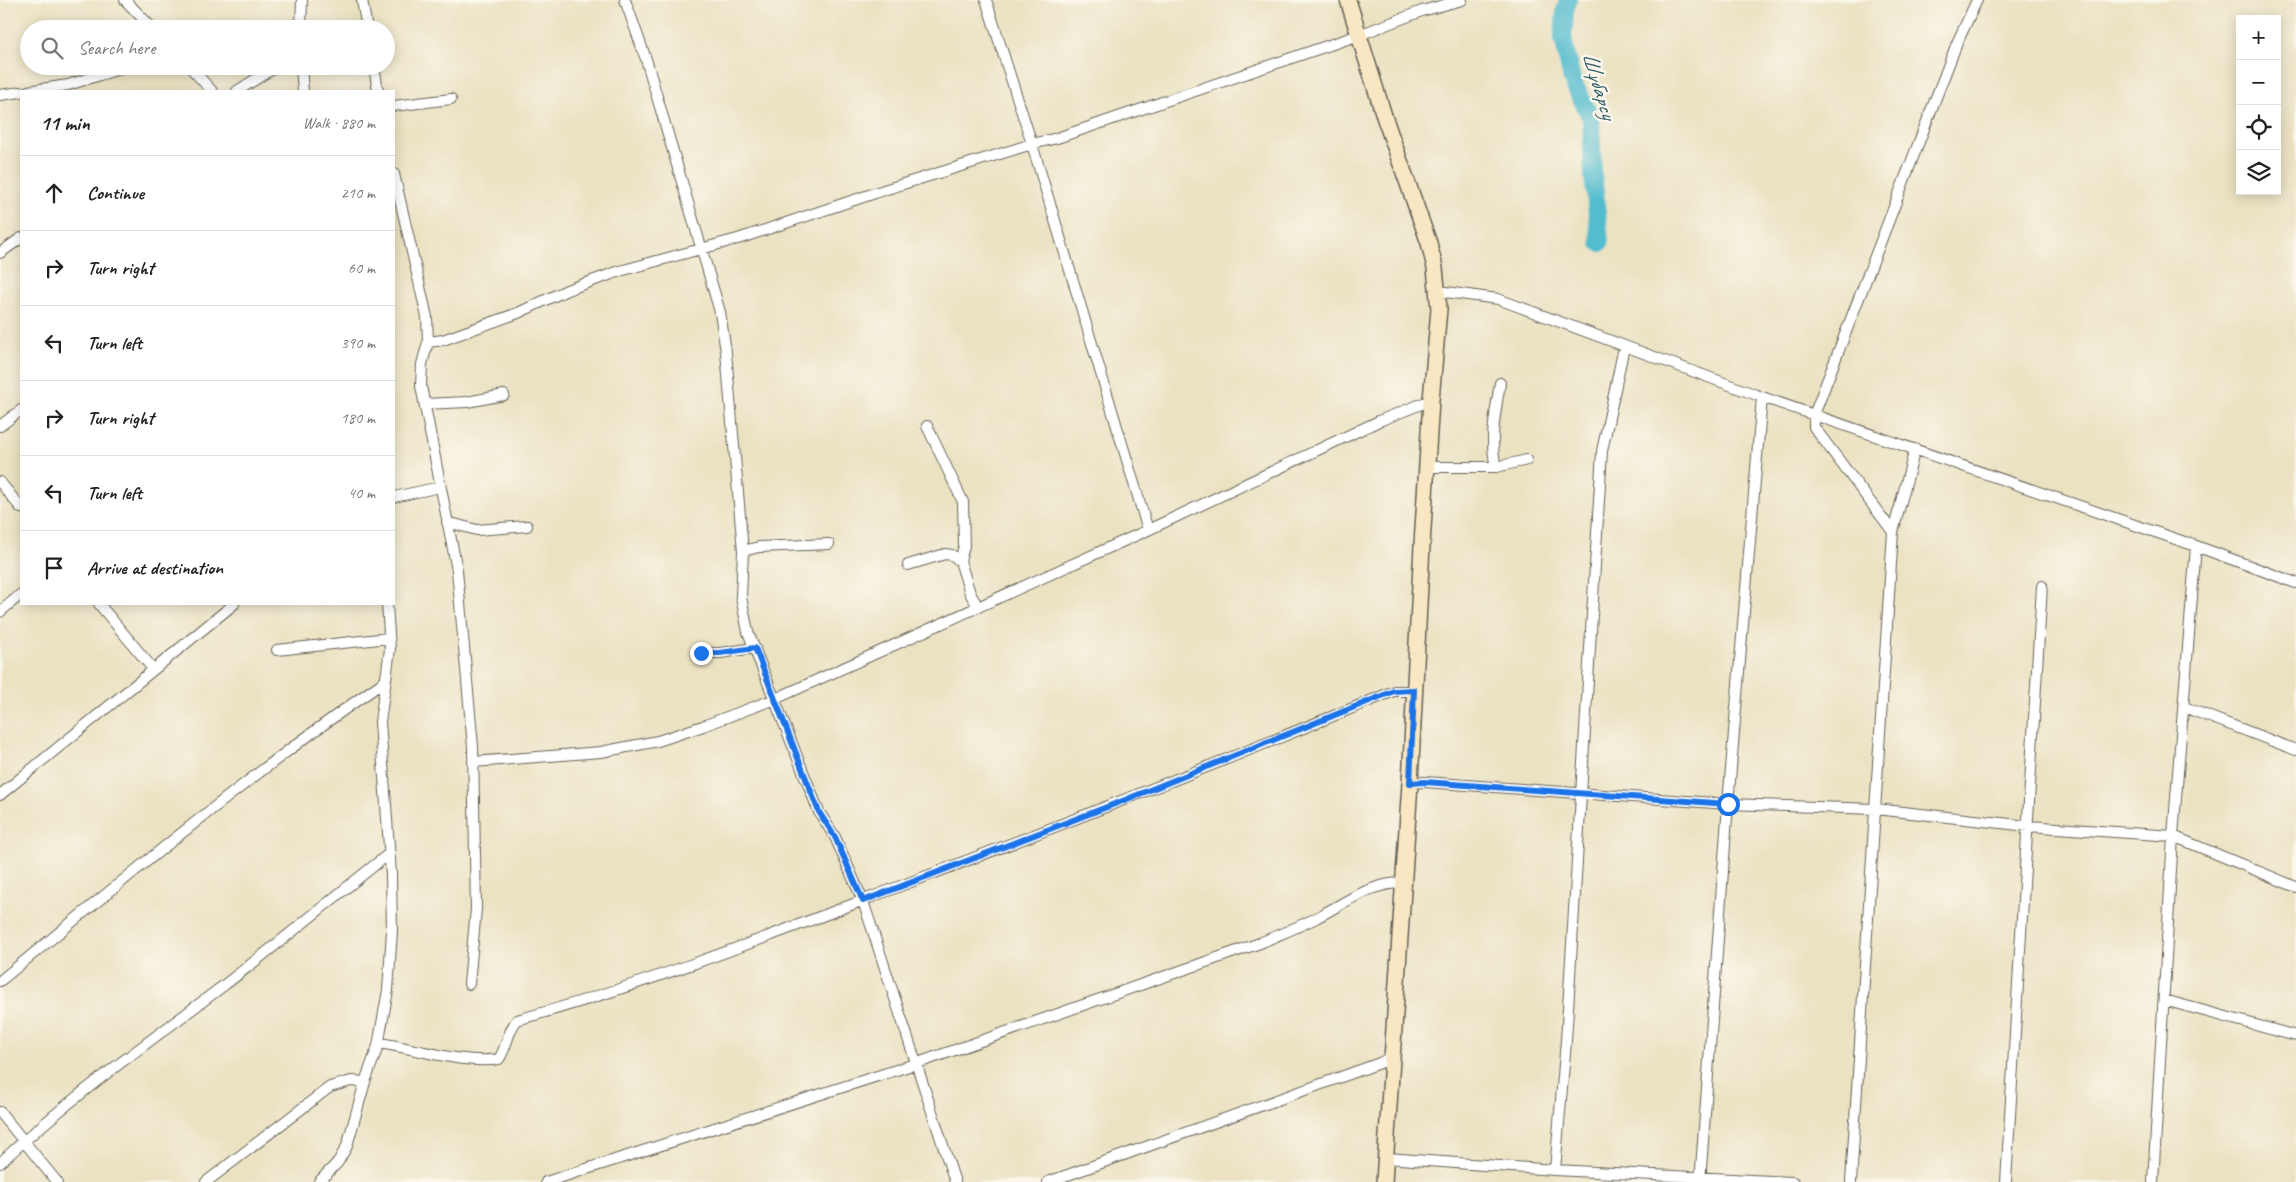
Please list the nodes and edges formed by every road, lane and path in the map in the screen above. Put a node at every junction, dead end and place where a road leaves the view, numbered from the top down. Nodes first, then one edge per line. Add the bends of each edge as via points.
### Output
1 (125, 0) edge
2 (302, 0) edge
3 (362, 0) edge
4 (625, 0) edge
5 (986, 0) edge
6 (1348, 0) edge
7 (1462, 0) edge
8 (1977, 0) edge
9 (144, 20) edge
10 (301, 20) edge
11 (365, 20) edge
12 (1359, 35) junction
13 (98, 75) edge
14 (197, 75) edge
15 (263, 75) edge
16 (302, 75) edge
17 (375, 75) edge
18 (34, 90) edge
19 (211, 90) edge
20 (239, 90) edge
21 (303, 90) edge
22 (378, 90) edge
23 (20, 92) edge
24 (0, 94) edge
25 (451, 99) dead end
26 (395, 106) edge
27 (1032, 144) junction
28 (395, 178) edge
29 (20, 239) edge
30 (701, 248) junction
31 (0, 253) edge
32 (1438, 291) junction
33 (428, 342) junction
34 (1624, 347) junction
35 (1500, 383) dead end
36 (504, 395) dead end
37 (1762, 397) junction
38 (1431, 400) junction
39 (425, 404) junction
40 (20, 411) edge
41 (1814, 415) junction
42 (0, 426) edge
43 (927, 426) dead end
44 (1915, 449) junction
45 (1527, 460) dead end
46 (1496, 467) junction
47 (1426, 468) junction
48 (0, 482) edge
49 (440, 487) junction
50 (395, 497) edge
51 (20, 507) edge
52 (447, 522) junction
53 (527, 526) dead end
54 (1148, 530) junction
55 (1893, 532) junction
56 (828, 544) dead end
57 (2196, 546) junction
58 (743, 551) junction
59 (960, 561) junction
60 (908, 565) dead end
61 (2296, 584) edge
62 (2042, 586) dead end
63 (20, 595) edge
64 (100, 605) edge
65 (233, 605) edge
66 (387, 605) edge
67 (978, 607) junction
68 (0, 612) edge
69 (390, 638) junction
70 (755, 648) junction
71 (277, 650) dead end
72 (701, 653) dead end
73 (153, 669) junction
74 (385, 682) junction
75 (1414, 690) junction
76 (775, 699) junction
77 (2184, 707) junction
78 (2296, 750) edge
79 (473, 762) junction
80 (1410, 783) junction
81 (1581, 794) junction
82 (0, 795) edge
83 (1728, 804) junction
84 (1876, 809) junction
85 (2028, 826) junction
86 (2173, 836) junction
87 (390, 853) junction
88 (1403, 883) junction
89 (2296, 886) edge
90 (863, 901) junction
91 (0, 981) edge
92 (469, 984) dead end
93 (2164, 1000) junction
94 (2296, 1036) edge
95 (379, 1043) junction
96 (1393, 1056) junction
97 (915, 1064) junction
98 (365, 1082) junction
99 (0, 1112) edge
100 (23, 1140) junction
101 (1386, 1158) junction
102 (0, 1163) edge
103 (1555, 1170) junction
104 (1700, 1180) edge
105 (56, 1182) edge
106 (206, 1182) edge
107 (320, 1182) edge
108 (546, 1182) edge
109 (955, 1182) edge
110 (1048, 1182) edge
111 (1384, 1182) edge
112 (1793, 1182) edge
113 (1851, 1182) edge
114 (2006, 1182) edge
115 (2153, 1182) edge

1 - 9 street
2 - 10 street
3 - 11 street
4 - 30 street
5 - 27 street
6 - 12 street
7 - 12 street
8 - 41 street via 1957,43
12 - 27 street
12 - 32 street via 1428,243
13 - 18 street
14 - 19 street
15 - 20 street
16 - 21 street
17 - 22 street
23 - 24 street
25 - 26 street
27 - 30 street
27 - 54 street
28 - 33 street via 427,317
29 - 31 street
30 - 33 street via 620,271 508,316 443,340
30 - 58 street via 720,312 726,352
32 - 34 street via 1498,299
32 - 38 street via 1438,331
33 - 39 street via 422,364 421,386
34 - 37 street
34 - 81 street via 1602,451
35 - 46 street via 1493,434
36 - 39 street via 466,402
37 - 41 street
37 - 83 street
38 - 47 street
38 - 54 street via 1379,421
39 - 49 street
40 - 42 street
41 - 44 street
41 - 55 street via 1814,427
43 - 59 street via 962,502 964,546
44 - 55 street
44 - 57 street
45 - 46 street
46 - 47 street
47 - 75 street
48 - 51 street
49 - 50 street
49 - 52 street
52 - 53 street via 478,530
52 - 79 street via 457,570
54 - 67 street
55 - 84 street
56 - 58 street via 759,547
57 - 61 street
57 - 77 street
58 - 70 street via 741,597 748,632
59 - 60 street via 945,554
59 - 67 street
62 - 85 street
63 - 68 street
64 - 73 street
65 - 73 street
66 - 69 street
67 - 76 street
69 - 71 street
69 - 74 street
70 - 72 street
70 - 76 street
73 - 82 street
74 - 87 street via 380,722
74 - 91 street via 232,794
75 - 80 street
75 - 90 street via 1394,691
76 - 79 street via 658,741 601,752
76 - 90 street via 819,812 835,837
77 - 78 street
77 - 86 street
79 - 92 street via 476,909
80 - 81 street
80 - 88 street
81 - 83 street
81 - 103 street
83 - 84 street
83 - 104 street
84 - 85 street
84 - 113 street
85 - 86 street
85 - 114 street
86 - 89 street
86 - 93 street
87 - 95 street via 392,931 389,980
87 - 100 street
88 - 96 street
88 - 97 street via 1376,887 1260,943
90 - 95 street via 678,969 517,1020 499,1059 488,1061
90 - 97 street
93 - 94 street
93 - 115 street
95 - 98 street
96 - 101 street
96 - 110 street
97 - 108 street
97 - 109 street
98 - 106 street via 350,1081 330,1087
98 - 107 street via 347,1146
99 - 100 street
100 - 102 street
100 - 105 street
101 - 103 street
101 - 111 street
103 - 104 street
104 - 112 street

